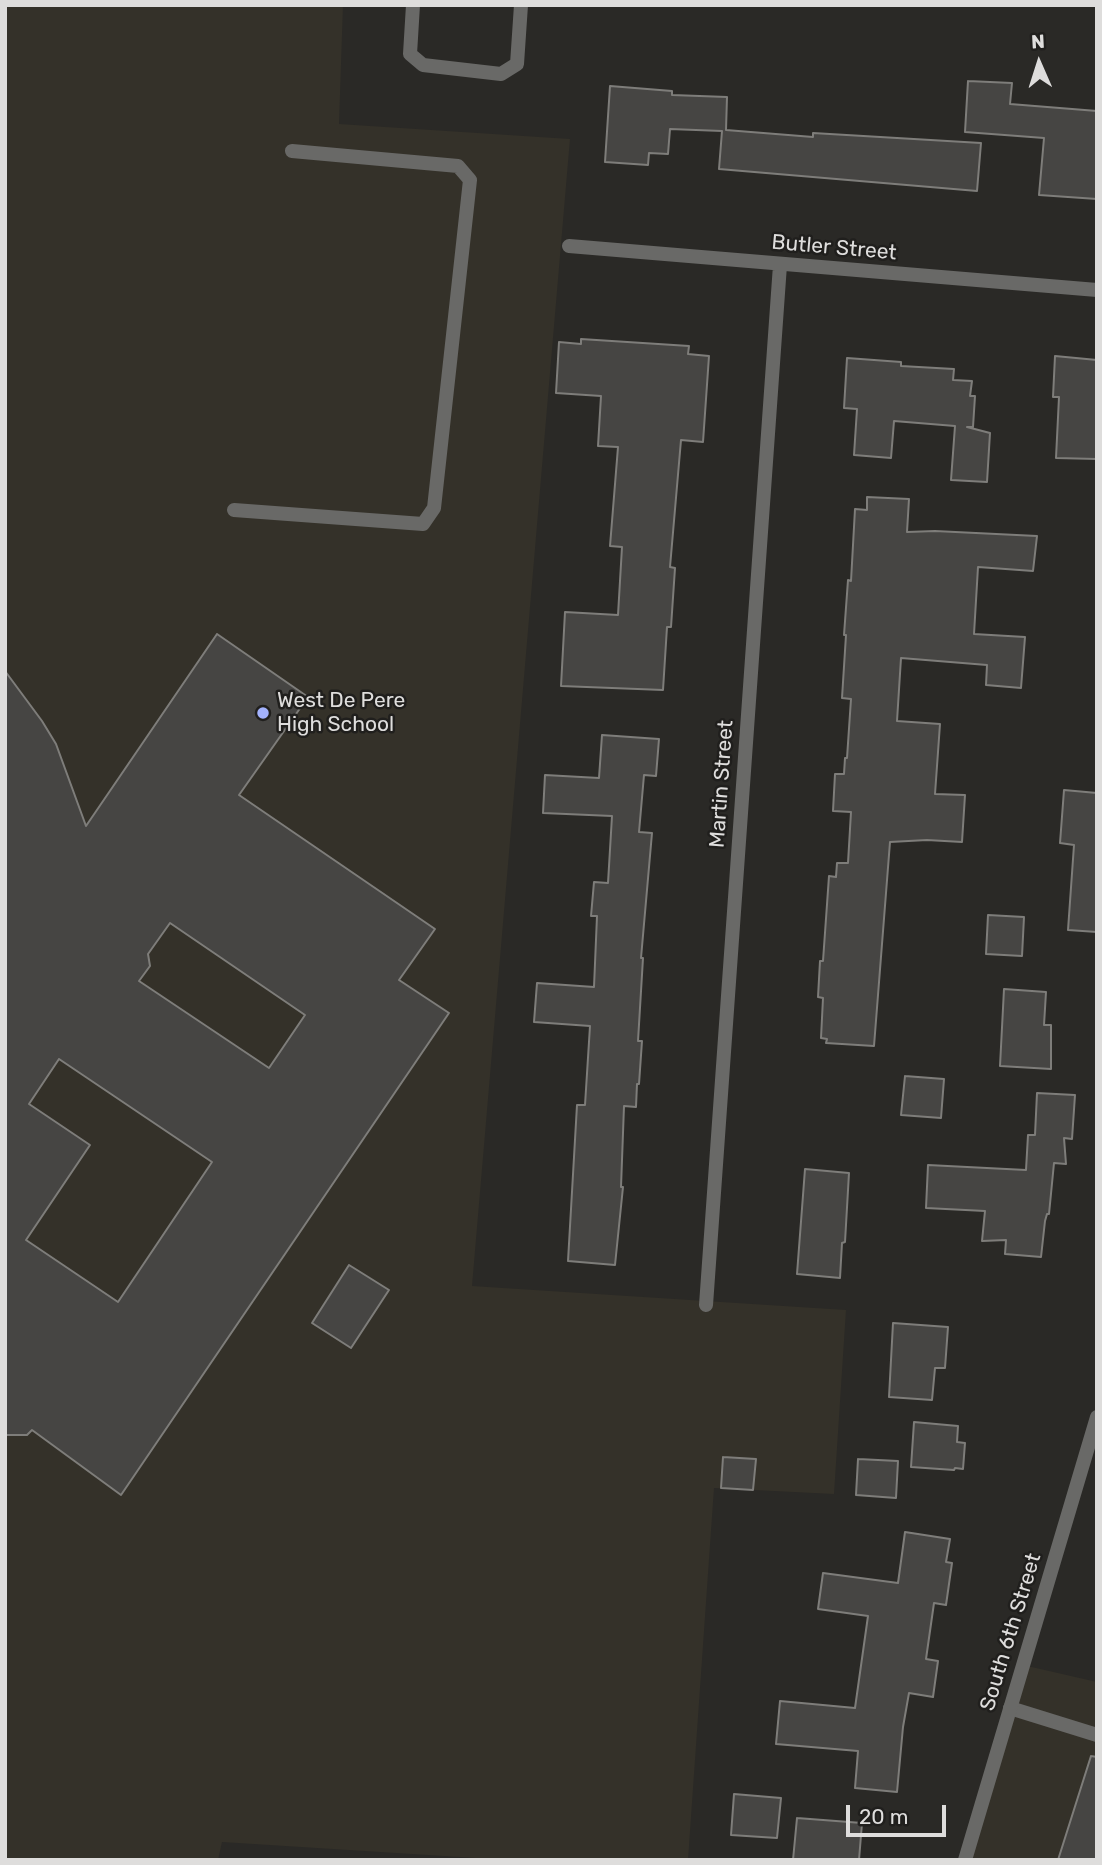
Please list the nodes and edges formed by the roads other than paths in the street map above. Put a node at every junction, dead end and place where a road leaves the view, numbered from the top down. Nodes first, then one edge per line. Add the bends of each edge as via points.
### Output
1 (413, 5) edge
2 (521, 5) edge
3 (292, 150) dead end
4 (569, 246) dead end
5 (780, 265) junction
6 (1097, 290) edge
7 (234, 510) dead end
8 (706, 1305) dead end
9 (1097, 1417) edge
10 (1010, 1708) junction
11 (1097, 1735) edge
12 (965, 1860) edge

1 - 2 street via 410,54 423,65 501,74 517,64
3 - 7 street via 458,166 470,180 434,508 423,524
4 - 5 street, Butler Street
5 - 6 street, Butler Street
5 - 8 street, Martin Street
9 - 10 street, South 6th Street
10 - 11 street
10 - 12 street, South 6th Street

